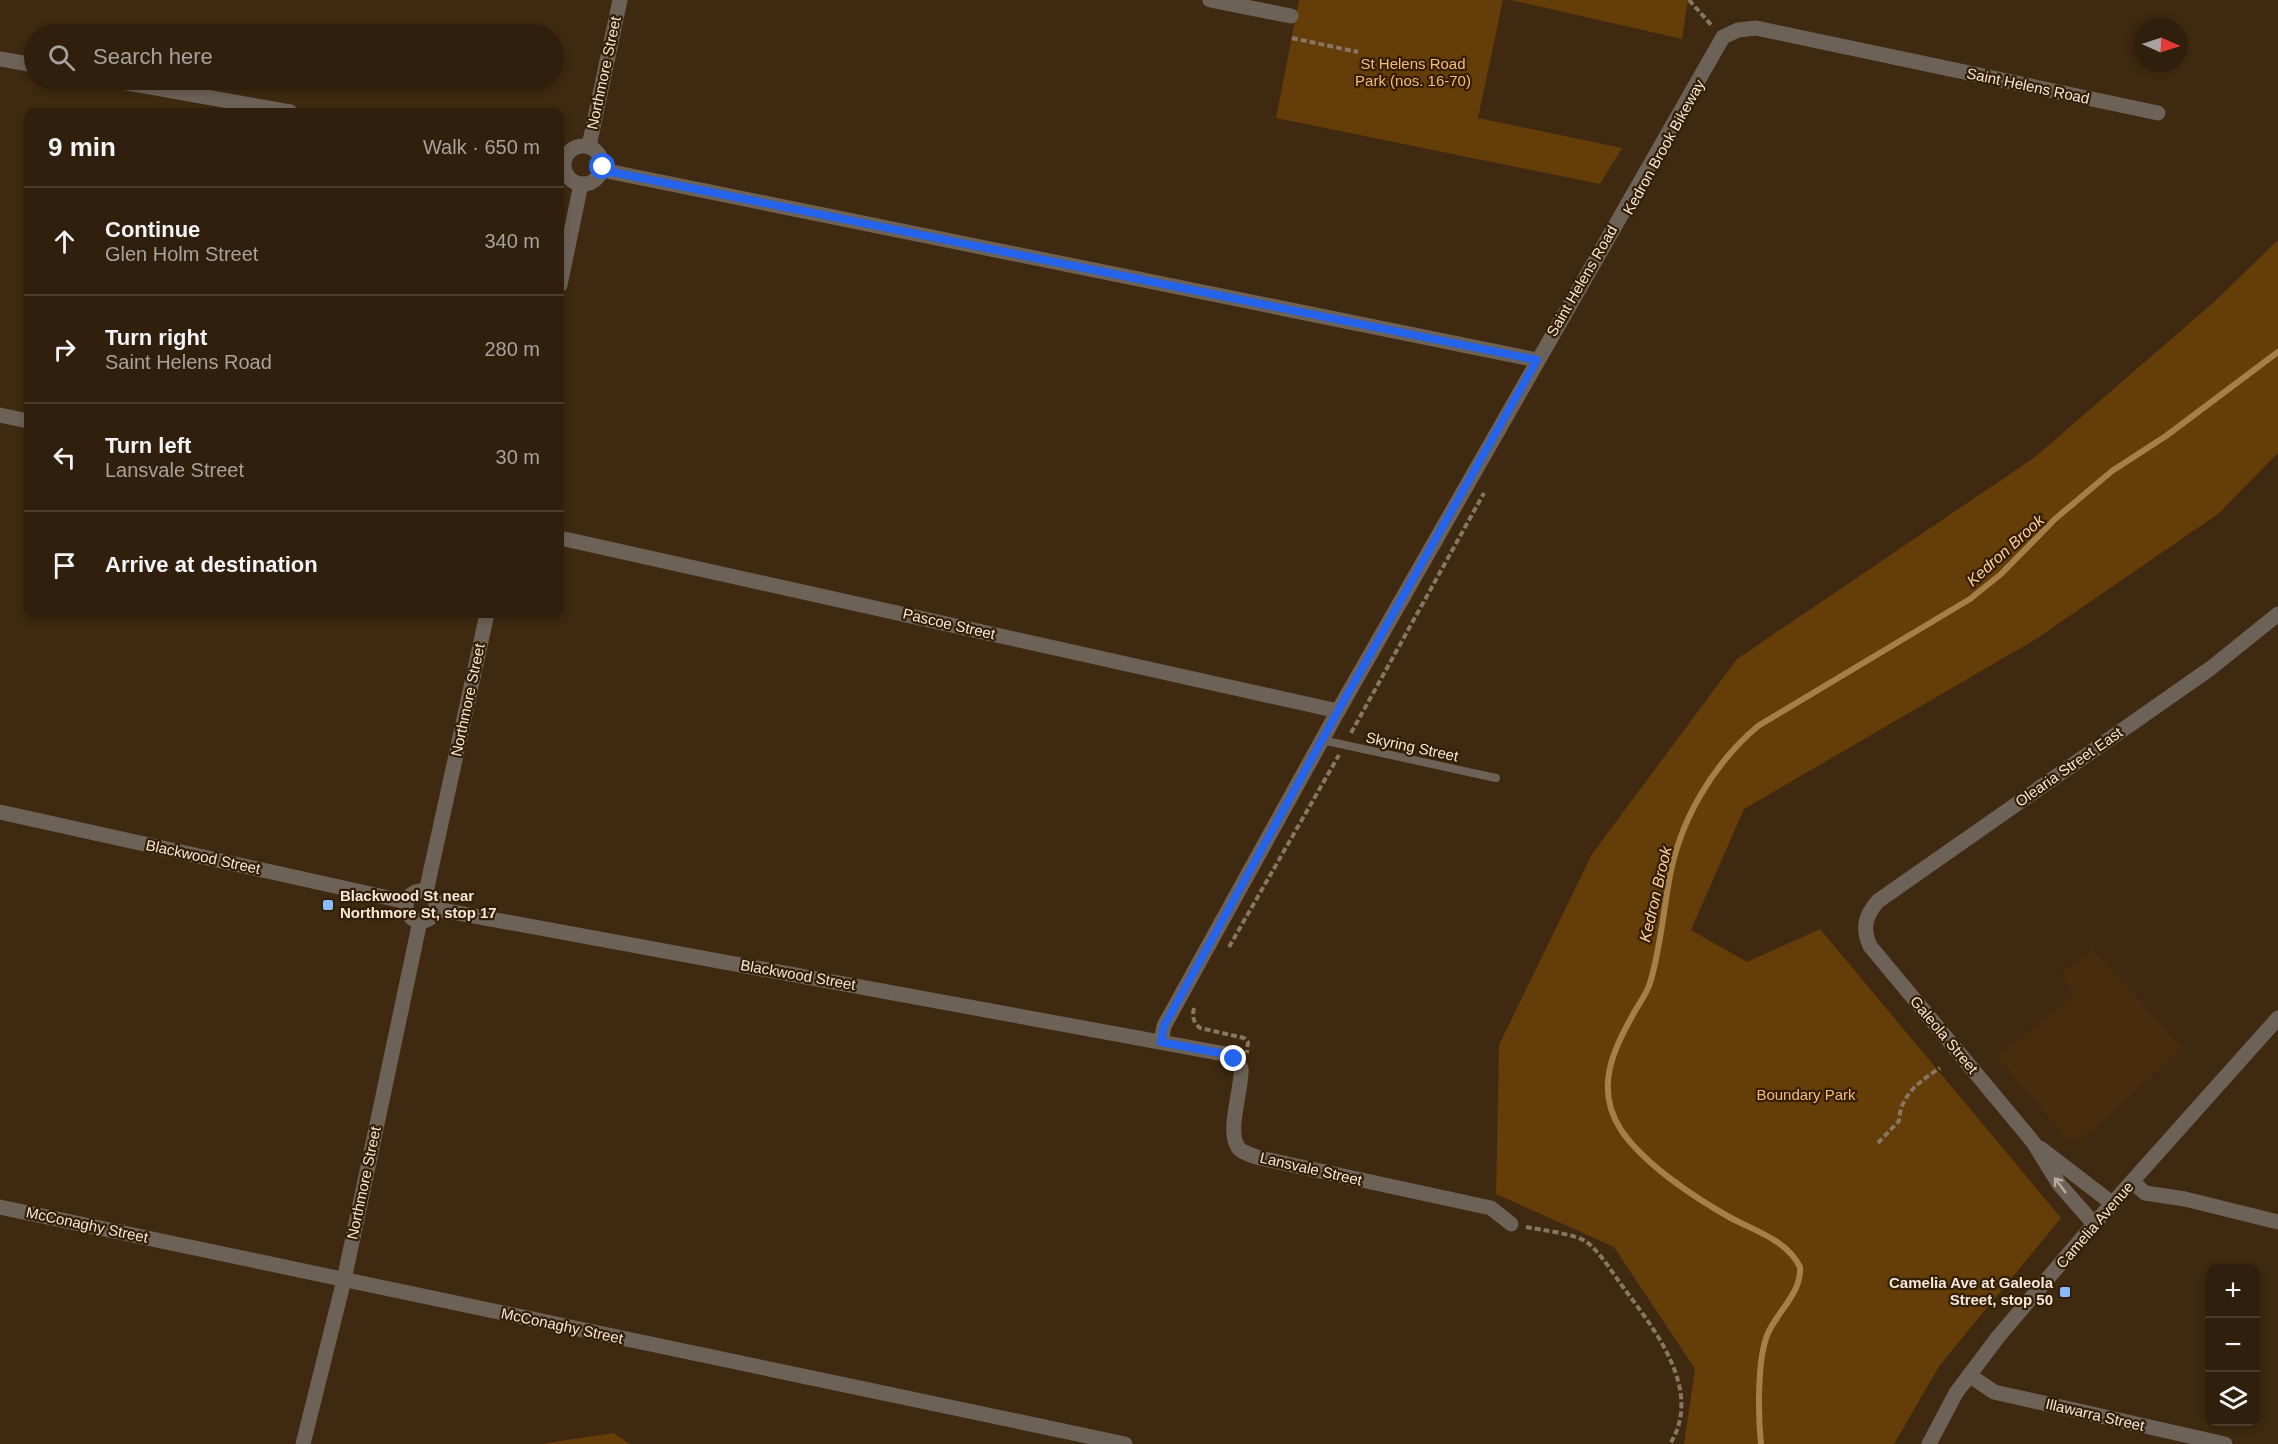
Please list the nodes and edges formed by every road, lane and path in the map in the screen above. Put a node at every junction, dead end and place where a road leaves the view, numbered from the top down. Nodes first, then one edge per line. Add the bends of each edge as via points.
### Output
1 (620, 0) edge
2 (1210, 0) edge
3 (1689, 0) edge
4 (1291, 16) dead end
5 (1723, 37) junction
6 (1292, 38) dead end
7 (1358, 52) dead end
8 (0, 59) edge
9 (24, 63) edge
10 (167, 90) edge
11 (268, 108) edge
12 (2158, 113) dead end
13 (589, 146) junction
14 (564, 159) edge
15 (564, 168) edge
16 (602, 170) junction
17 (581, 184) junction
18 (564, 266) edge
19 (1537, 360) junction
20 (0, 415) edge
21 (24, 420) edge
22 (1488, 487) dead end
23 (564, 539) edge
24 (2278, 614) edge
25 (486, 618) edge
26 (1338, 711) junction
27 (1322, 740) junction
28 (1344, 746) junction
29 (1496, 778) dead end
30 (0, 812) edge
31 (426, 892) junction
32 (407, 902) junction
33 (436, 909) junction
34 (420, 921) junction
35 (1864, 924) joint
36 (1228, 948) dead end
37 (1199, 999) dead end
38 (2278, 1018) edge
39 (1161, 1042) junction
40 (1241, 1068) junction
41 (1940, 1068) dead end
42 (2033, 1142) junction
43 (1878, 1143) dead end
44 (2133, 1182) junction
45 (2113, 1204) junction
46 (0, 1207) edge
47 (2278, 1222) edge
48 (1511, 1224) joint
49 (2094, 1224) junction
50 (344, 1280) junction
51 (1969, 1375) junction
52 (303, 1444) edge
53 (1125, 1444) edge
54 (1670, 1444) edge
55 (1929, 1444) edge
56 (2225, 1444) edge

1 - 13 street, Northmore Street
2 - 4 street
3 - 5 path
5 - 12 street, Saint Helens Road via 1756,28
5 - 19 street, Saint Helens Road
6 - 7 path
8 - 9 street
10 - 11 street
13 - 14 street via 574,148
13 - 16 street via 600,155
15 - 17 street via 568,177
16 - 17 street via 596,180
16 - 19 street
17 - 18 street
19 - 26 street, Saint Helens Road
20 - 21 street
22 - 28 path
23 - 26 street, Pascoe Street
24 - 35 street, Olearia Street East via 2211,668 1878,901
25 - 31 street, Northmore Street
26 - 27 street, Saint Helens Road
27 - 28 lane, Skyring Street
27 - 39 street, Saint Helens Road via 1164,1026
28 - 29 lane, Skyring Street
28 - 36 path
30 - 32 street, Blackwood Street
31 - 32 street via 415,892
31 - 33 street via 435,900
32 - 34 street via 409,915
33 - 34 street via 432,917
33 - 39 street, Blackwood Street
34 - 50 street, Northmore Street
35 - 42 street, Galeola Street via 1870,946
37 - 40 path via 1193,1009 1196,1025 1248,1042
38 - 44 street, Camelia Avenue
39 - 40 street via 1225,1054
40 - 48 street, Lansvale Street via 1232,1132 1241,1150 1260,1158 1491,1208
41 - 43 path via 1921,1079 1908,1094 1899,1121
42 - 45 street, Galeola Street
49 -> 42 street, Galeola Street via 2059,1184
44 - 45 street, Camelia Avenue
44 - 47 street via 2145,1193
45 - 49 street, Camelia Avenue
46 - 50 street, McConaghy Street
48 - 54 path via 1587,1241 1648,1320 1673,1362 1677,1379 1678,1430
49 - 51 street, Camelia Avenue
50 - 52 street, Northmore Street
50 - 53 street, McConaghy Street
51 - 55 street, Camelia Avenue
51 - 56 street, Illawarra Street via 1994,1392

